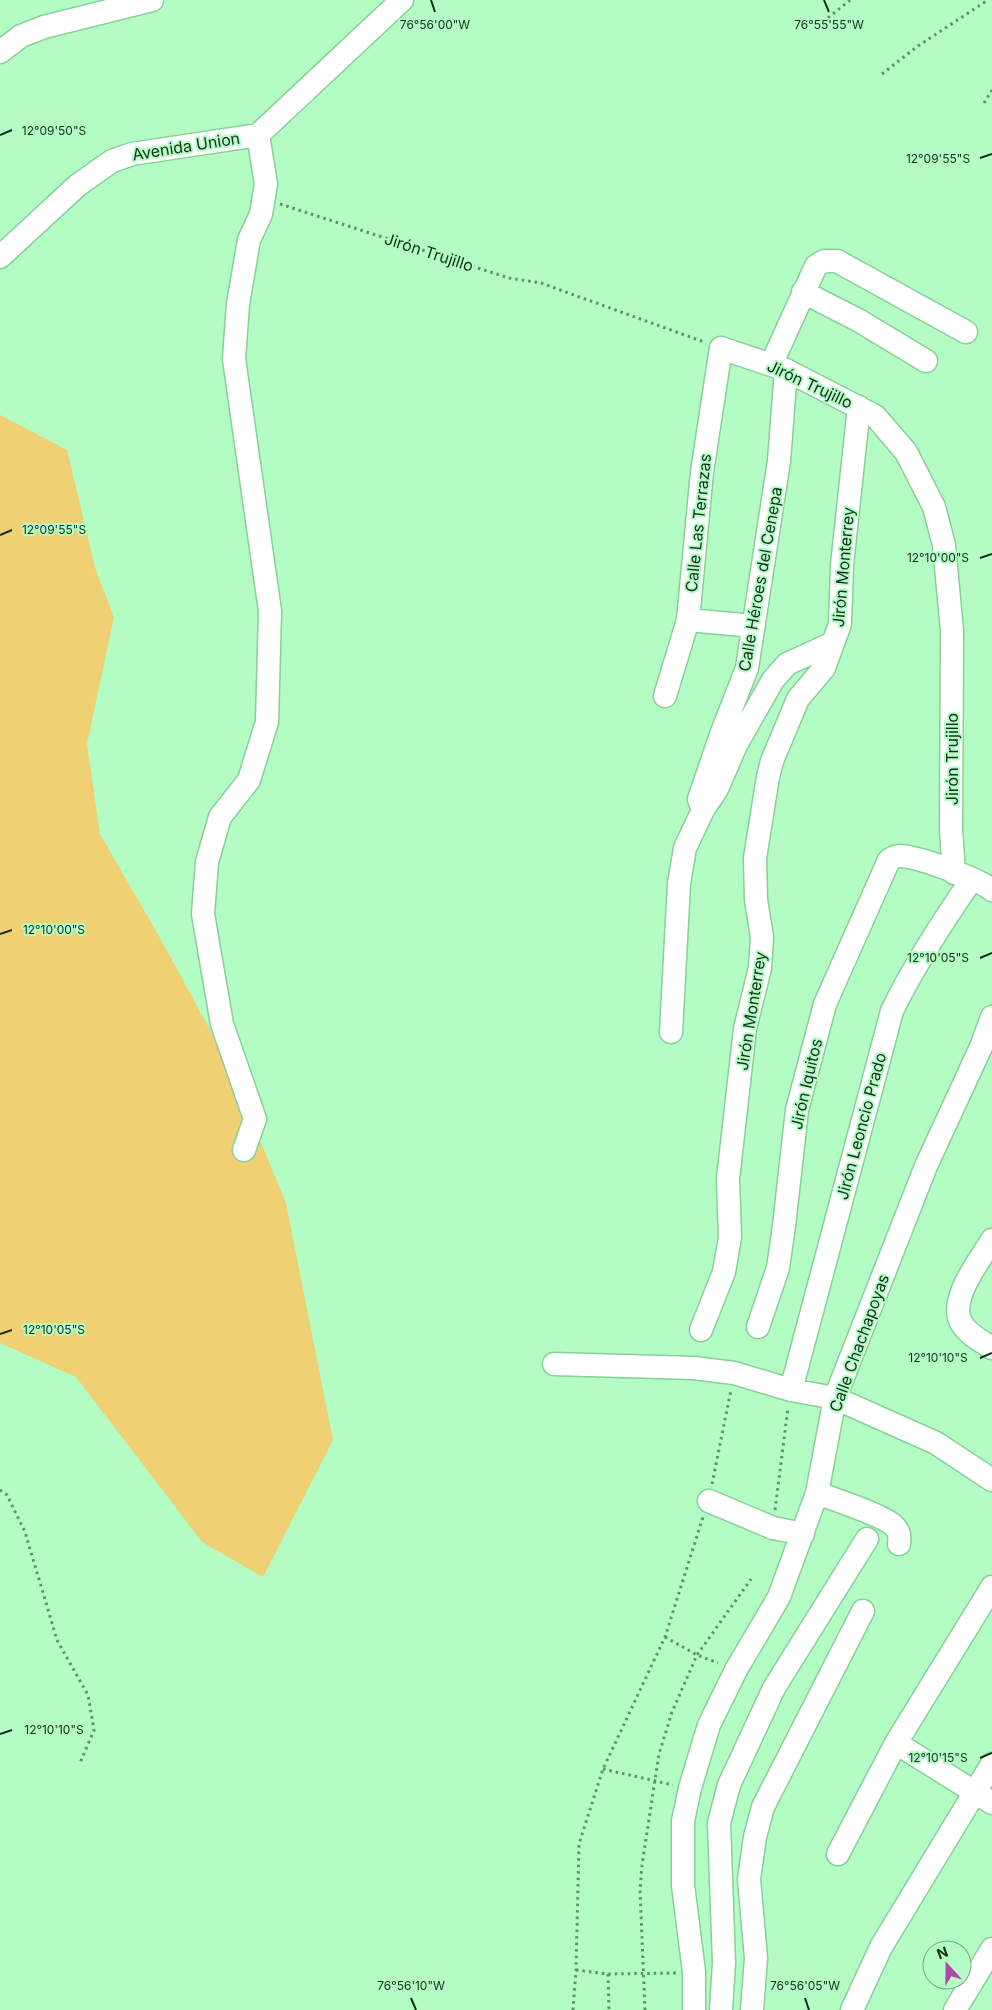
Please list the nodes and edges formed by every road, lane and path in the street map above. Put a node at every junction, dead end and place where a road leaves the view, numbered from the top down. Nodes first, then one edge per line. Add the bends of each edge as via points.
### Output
1 (152, 0) edge
2 (402, 0) edge
3 (850, 0) edge
4 (988, 0) edge
5 (823, 22) dead end
6 (0, 52) edge
7 (882, 74) dead end
8 (992, 90) edge
9 (984, 103) dead end
10 (258, 134) junction
11 (263, 199) junction
12 (0, 257) edge
13 (803, 292) junction
14 (966, 332) dead end
15 (721, 348) junction
16 (926, 361) dead end
17 (779, 367) junction
18 (859, 407) junction
19 (688, 620) junction
20 (754, 626) junction
21 (833, 642) junction
22 (665, 696) dead end
23 (703, 810) junction
24 (963, 876) junction
25 (992, 890) edge
26 (992, 1017) edge
27 (671, 1032) dead end
28 (986, 1050) edge
29 (244, 1150) dead end
30 (992, 1240) edge
31 (758, 1327) dead end
32 (701, 1330) dead end
33 (992, 1348) edge
34 (554, 1364) dead end
35 (734, 1373) junction
36 (791, 1390) junction
37 (836, 1398) junction
38 (992, 1480) edge
39 (0, 1490) edge
40 (817, 1493) junction
41 (708, 1501) junction
42 (773, 1528) junction
43 (803, 1534) junction
44 (867, 1539) dead end
45 (899, 1544) dead end
46 (751, 1579) dead end
47 (992, 1587) edge
48 (862, 1611) dead end
49 (896, 1743) junction
50 (80, 1763) dead end
51 (992, 1764) edge
52 (603, 1768) junction
53 (654, 1781) junction
54 (690, 1788) junction
55 (983, 1797) edge
56 (838, 1854) dead end
57 (992, 1949) edge
58 (576, 1970) junction
59 (694, 1972) junction
60 (608, 1974) junction
61 (644, 1974) junction
62 (573, 2010) edge
63 (609, 2010) edge
64 (645, 2010) edge
65 (694, 2010) edge
66 (721, 2010) edge
67 (752, 2010) edge
68 (852, 2010) edge
69 (955, 2010) edge

1 - 6 street via 44,27 21,36
2 - 10 street
3 - 5 path
4 - 7 path
8 - 9 path
10 - 11 street via 266,184
10 - 12 street, Avenida Union via 132,154 112,161 78,185
11 - 15 path, Jirón Trujillo via 509,278 542,283
11 - 29 street via 261,214 249,240 238,304 234,360 270,612 267,722 249,780 220,817 207,862 203,914 222,1024 255,1119
13 - 14 street, Calle Héroes del Cenepa via 816,266 824,261 837,261
13 - 16 street
13 - 17 street, Calle Héroes del Cenepa
15 - 17 street, Jirón Trujillo
15 - 19 street, Calle Las Terrazas via 702,472
17 - 18 street, Jirón Trujillo
17 - 20 street, Calle Héroes del Cenepa via 779,461
18 - 21 street, Jirón Monterrey via 842,565 840,624
18 - 24 street, Jirón Trujillo via 875,416 906,452 934,507 944,545 952,631 951,830
19 - 20 street
19 - 22 street, Calle Las Terrazas
20 - 23 street, Calle Héroes del Cenepa via 747,668 699,800
21 - 23 street, Calle Héroes del Cenepa via 787,664 773,680
21 - 32 street, Jirón Monterrey via 824,668 798,699 768,777 755,858 756,900 762,937 760,968 745,1029 728,1179 730,1237 724,1272
23 - 27 street, Calle Héroes del Cenepa via 685,848 679,884
24 - 25 street
24 - 31 street, Jirón Iquitos via 909,857 897,856 889,860 882,872 825,1004 797,1110 778,1268
24 - 36 street, Jirón Leoncio Prado via 941,926 892,1011
26 - 28 street, Calle Chachapoyas
28 - 37 street, Calle Chachapoyas via 926,1166
30 - 33 street via 957,1304 961,1323
34 - 35 street via 694,1368
35 - 36 street
35 - 41 path
36 - 37 street
36 - 42 path
37 - 38 street via 936,1443
37 - 40 street, Calle Chachapoyas
39 - 50 path via 7,1495 25,1532 57,1640 88,1695 94,1730
40 - 43 street, Calle Chachapoyas
40 - 45 street via 894,1525 900,1534
41 - 42 street
41 - 52 path via 665,1637
42 - 43 street
43 - 54 street, Calle Chachapoyas via 779,1597 736,1670 710,1725
44 - 66 street via 774,1688 729,1785 719,1823 724,1963
46 - 53 path via 697,1655 672,1712
47 - 49 street
48 - 67 street via 763,1806 749,1879 756,1958
49 - 55 street
49 - 56 street
51 - 55 street
52 - 53 path
52 - 58 path via 579,1844
53 - 54 path
53 - 61 path via 640,1890
54 - 59 street, Calle Chachapoyas via 682,1821 683,1885
55 - 68 street via 881,1947
57 - 69 street
58 - 60 path
58 - 62 path
59 - 61 path
59 - 65 street, Calle Chachapoyas
60 - 61 path
60 - 63 path
61 - 64 path

